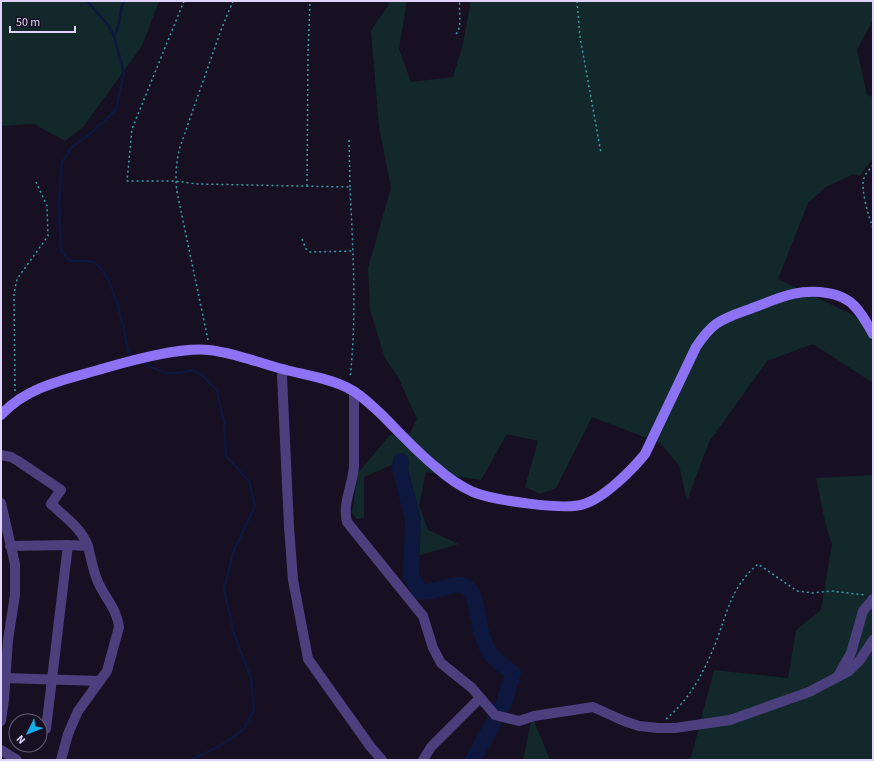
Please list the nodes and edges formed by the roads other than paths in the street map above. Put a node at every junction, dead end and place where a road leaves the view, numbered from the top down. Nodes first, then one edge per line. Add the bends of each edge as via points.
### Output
1 (873, 334) edge
2 (284, 369) junction
3 (352, 390) junction
4 (1, 415) edge
5 (1, 455) edge
6 (1, 503) edge
7 (68, 544) junction
8 (10, 546) junction
9 (88, 546) junction
10 (872, 597) edge
11 (873, 640) edge
12 (838, 676) junction
13 (5, 678) junction
14 (52, 679) junction
15 (99, 681) junction
16 (480, 698) junction
17 (48, 713) edge
18 (1, 721) edge
19 (1, 750) edge
20 (16, 760) edge
21 (61, 760) edge
22 (382, 760) edge
23 (423, 760) edge

1 - 3 street via 853,304 831,294 814,291 797,292 726,318 703,336 696,347 645,454 607,490 590,502 578,506 527,504 480,494 457,484 436,468 364,398
2 - 3 street via 328,380
2 - 4 street via 208,350 184,351 131,361 58,381 17,401
2 - 22 street via 282,376 293,580 308,659
3 - 16 street via 354,466 345,507 347,522 423,616 433,648 441,663 466,682
5 - 9 street via 12,457 61,490 52,504 80,531
6 - 8 street
7 - 8 street
7 - 9 street
7 - 14 street
8 - 13 street via 15,564 16,595 8,640
9 - 15 street via 98,581 116,614 119,627 106,671
10 - 12 street via 863,611 851,653
11 - 12 street via 860,660 849,671
12 - 16 street via 809,692 730,720 676,728 639,726 593,707 534,716 519,721 494,714
13 - 14 street
13 - 18 street
14 - 15 street
14 - 17 street
15 - 21 street via 78,711
16 - 23 street via 431,747
19 - 20 street

